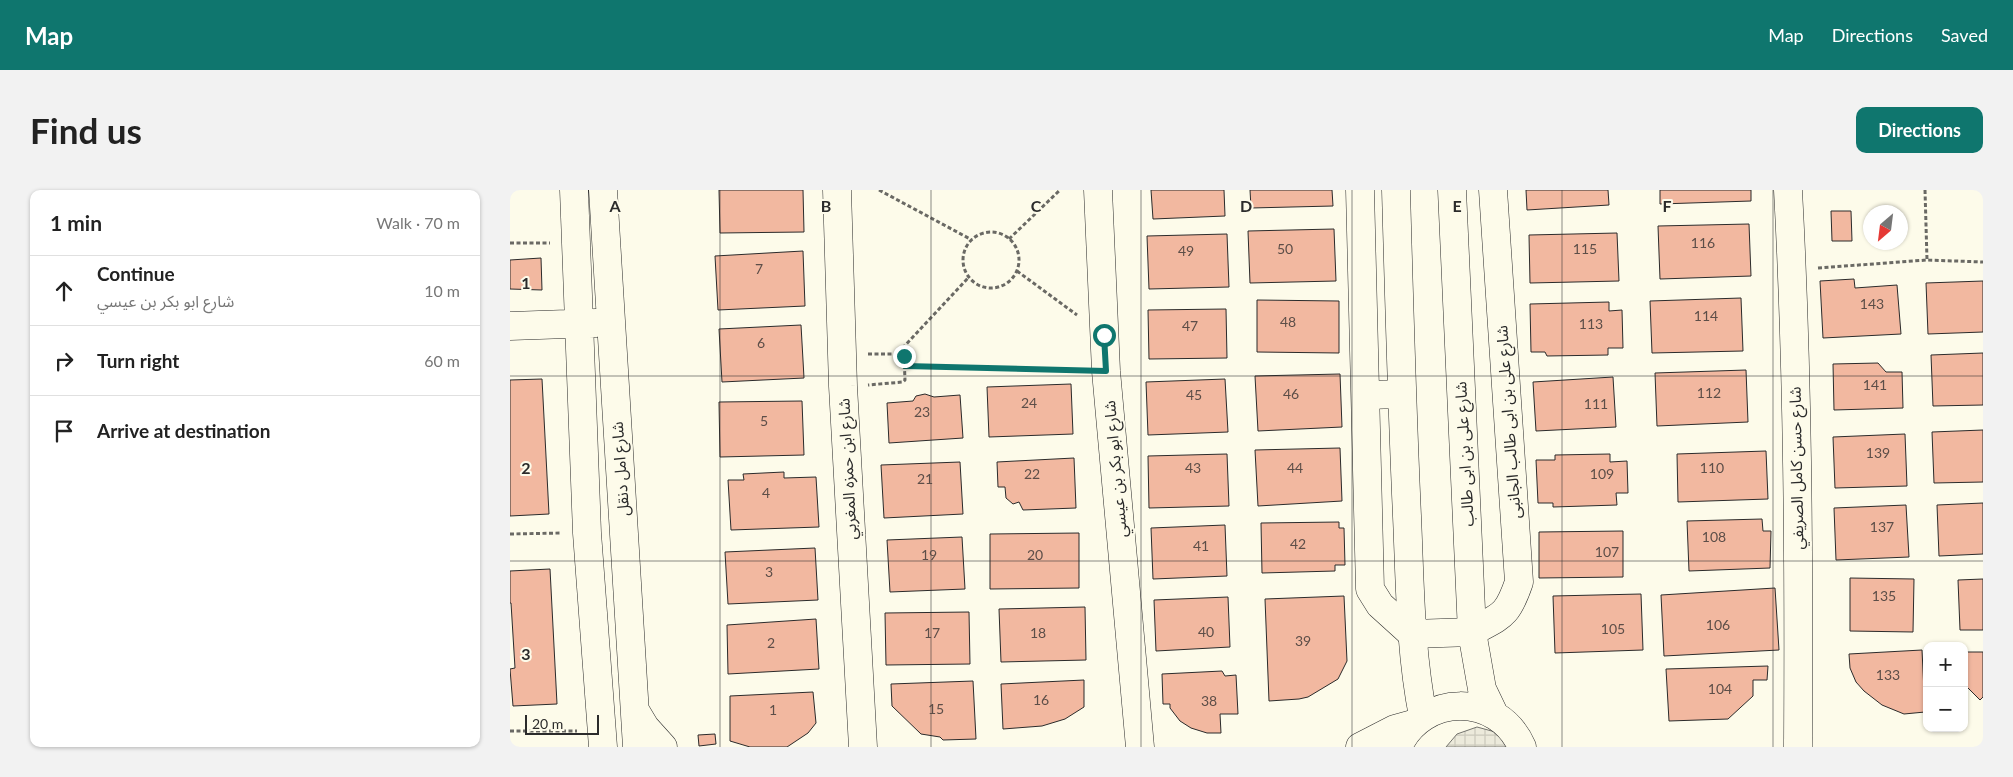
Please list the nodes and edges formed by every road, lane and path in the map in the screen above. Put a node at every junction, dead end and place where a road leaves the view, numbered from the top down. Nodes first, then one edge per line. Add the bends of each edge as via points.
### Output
1 (574, 190) edge
2 (603, 190) edge
3 (837, 190) edge
4 (879, 190) edge
5 (1060, 190) edge
6 (1098, 190) edge
7 (1360, 190) edge
8 (1396, 190) edge
9 (1452, 190) edge
10 (1493, 190) edge
11 (1788, 190) edge
12 (1925, 190) edge
13 (1009, 239) junction
14 (972, 240) junction
15 (510, 243) edge
16 (576, 243) junction
17 (1927, 260) junction
18 (1983, 262) edge
19 (1792, 270) junction
20 (1017, 271) junction
21 (969, 277) junction
22 (610, 323) junction
23 (578, 324) junction
24 (510, 326) edge
25 (1104, 335) junction
26 (898, 353) junction
27 (842, 354) junction
28 (905, 366) junction
29 (1106, 371) junction
30 (843, 386) junction
31 (1402, 394) junction
32 (1366, 395) junction
33 (588, 533) junction
34 (510, 534) edge
35 (1472, 632) junction
36 (1412, 634) junction
37 (636, 712) junction
38 (1494, 714) junction
39 (1418, 720) junction
40 (510, 731) edge
41 (603, 739) edge
42 (637, 747) edge
43 (663, 747) edge
44 (863, 747) edge
45 (1140, 747) edge
46 (1360, 747) edge
47 (1398, 747) edge
48 (1522, 747) edge
49 (1798, 747) edge

1 - 16 street
2 - 22 street, شارع امل دنقل
3 - 27 street, شارع ابن حمزه المغربي
4 - 14 path
5 - 13 path
6 - 25 street, شارع ابو بكر بن عيسي
7 - 32 street
8 - 31 street
9 - 35 street, شارع على بن ابى طالب
10 - 35 street, شارع على بن ابى طالب الجانبى via 1519,582 1504,614
11 - 19 street, شارع حسن كامل الصريفي
12 - 17 path
13 - 14 path via 1002,234 986,233
13 - 20 path via 1019,257
14 - 21 path via 964,254
15 - 16 path
16 - 23 street
17 - 18 path
17 - 19 path
19 - 49 street, شارع حسن كامل الصريفي via 1799,588
20 - 21 path via 1007,284 991,288 975,283
20 - 25 path
21 - 26 path
22 - 23 street
22 - 37 street, شارع امل دنقل
23 - 24 street
23 - 33 street
25 - 29 street, شارع ابو بكر بن عيسي
26 - 27 path
26 - 28 path via 904,356
27 - 30 street, شارع ابن حمزه المغربي
28 - 29 path
28 - 30 path via 906,380 902,382
29 - 45 street, شارع ابو بكر بن عيسي
30 - 44 street, شارع ابن حمزه المغربي
31 - 32 street
31 - 36 street
32 - 36 street via 1370,589 1380,605
33 - 34 path
33 - 41 street
35 - 36 street
35 - 38 street, شارع على بن ابى طالب via 1482,688
36 - 39 street
37 - 42 street, شارع امل دنقل
37 - 43 street
38 - 39 street via 1471,706 1446,706
38 - 48 street via 1508,725
39 - 46 street
39 - 47 street
40 - 41 path

